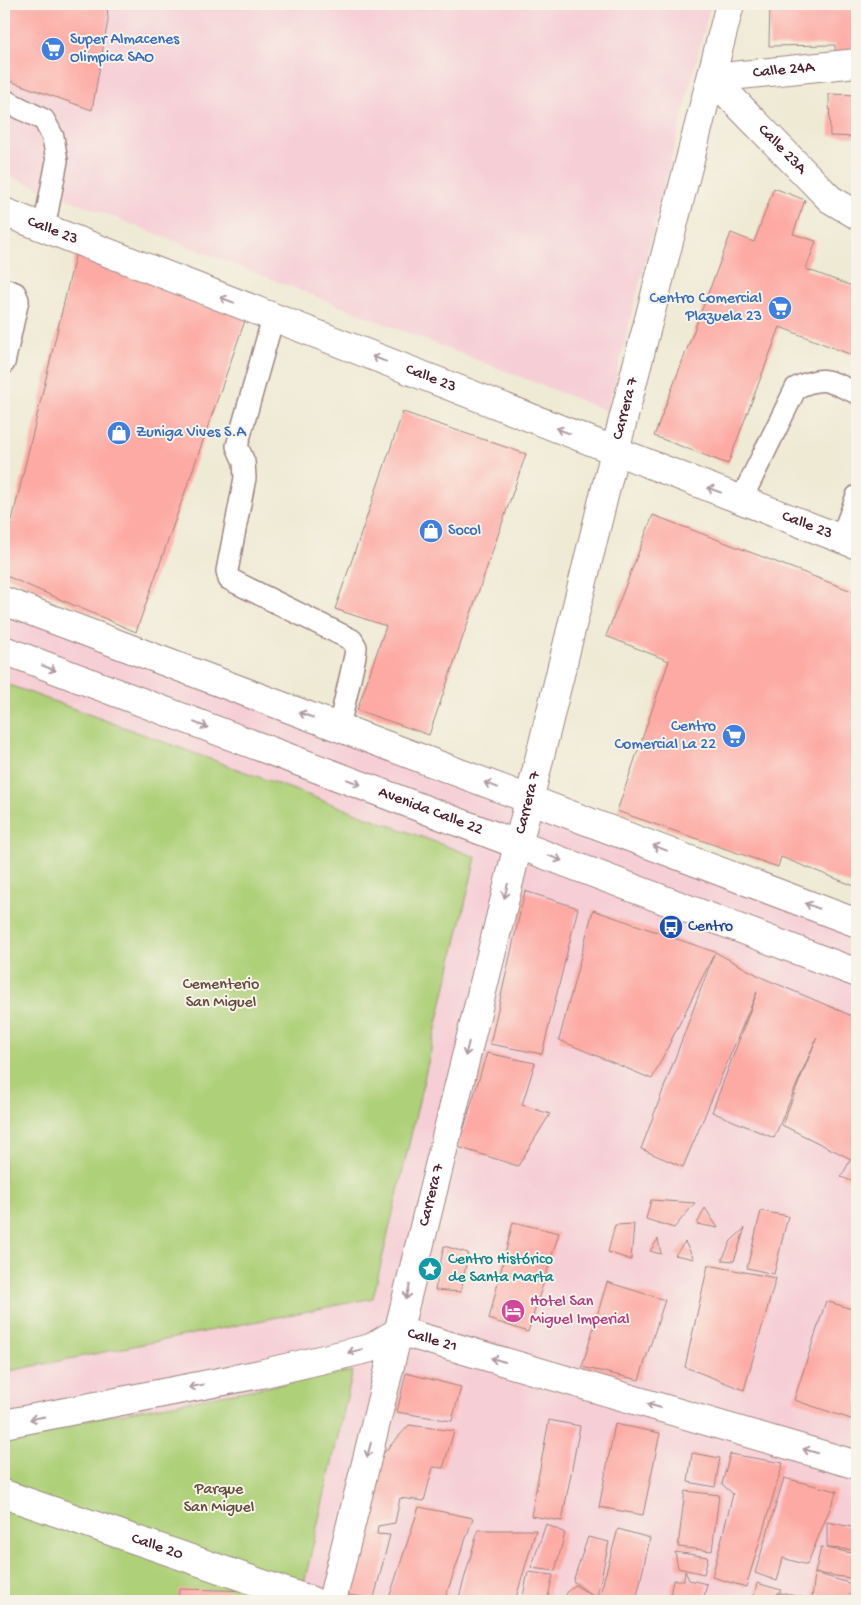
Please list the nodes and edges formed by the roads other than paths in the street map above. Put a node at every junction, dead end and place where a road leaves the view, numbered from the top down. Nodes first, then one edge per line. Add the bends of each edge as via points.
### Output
1 (730, 4) edge
2 (857, 63) edge
3 (712, 78) junction
4 (4, 100) edge
5 (4, 212) edge
6 (857, 215) edge
7 (44, 228) junction
8 (4, 288) edge
9 (273, 318) junction
10 (4, 363) edge
11 (857, 393) edge
12 (615, 451) junction
13 (857, 496) edge
14 (741, 500) junction
15 (849, 542) edge
16 (4, 601) edge
17 (4, 650) edge
18 (338, 728) junction
19 (530, 799) junction
20 (517, 844) junction
21 (857, 923) edge
22 (857, 972) edge
23 (399, 1331) junction
24 (4, 1424) edge
25 (857, 1465) edge
26 (4, 1494) edge
27 (312, 1601) edge
28 (332, 1601) edge

1 - 3 street, Carrera 7
2 - 3 street, Calle 24A
3 - 6 street, Calle 23A via 830,199
3 - 12 street, Carrera 7
4 - 7 lane via 44,120 53,137 57,161
5 - 7 street, Calle 23
9 -> 7 street, Calle 23
8 - 10 lane via 15,293 18,300
12 -> 9 street, Calle 23
9 - 18 lane via 237,446 244,462 245,478 227,571 229,579 352,640 356,647 355,656
11 - 14 lane via 825,380 811,381 796,388
14 -> 12 street, Calle 23
12 - 19 street, Carrera 7
13 - 15 lane
14 - 15 street, Calle 23
18 -> 16 street
17 -> 20 street, Avenida Calle 22
19 -> 18 street
19 - 20 street, Carrera 7
21 -> 19 street
20 -> 22 street, Avenida Calle 22
20 -> 23 street, Carrera 7
23 -> 24 street, Calle 21 via 372,1348 270,1372
25 -> 23 street, Calle 21
23 -> 28 street, Carrera 7
26 - 27 street, Calle 20

